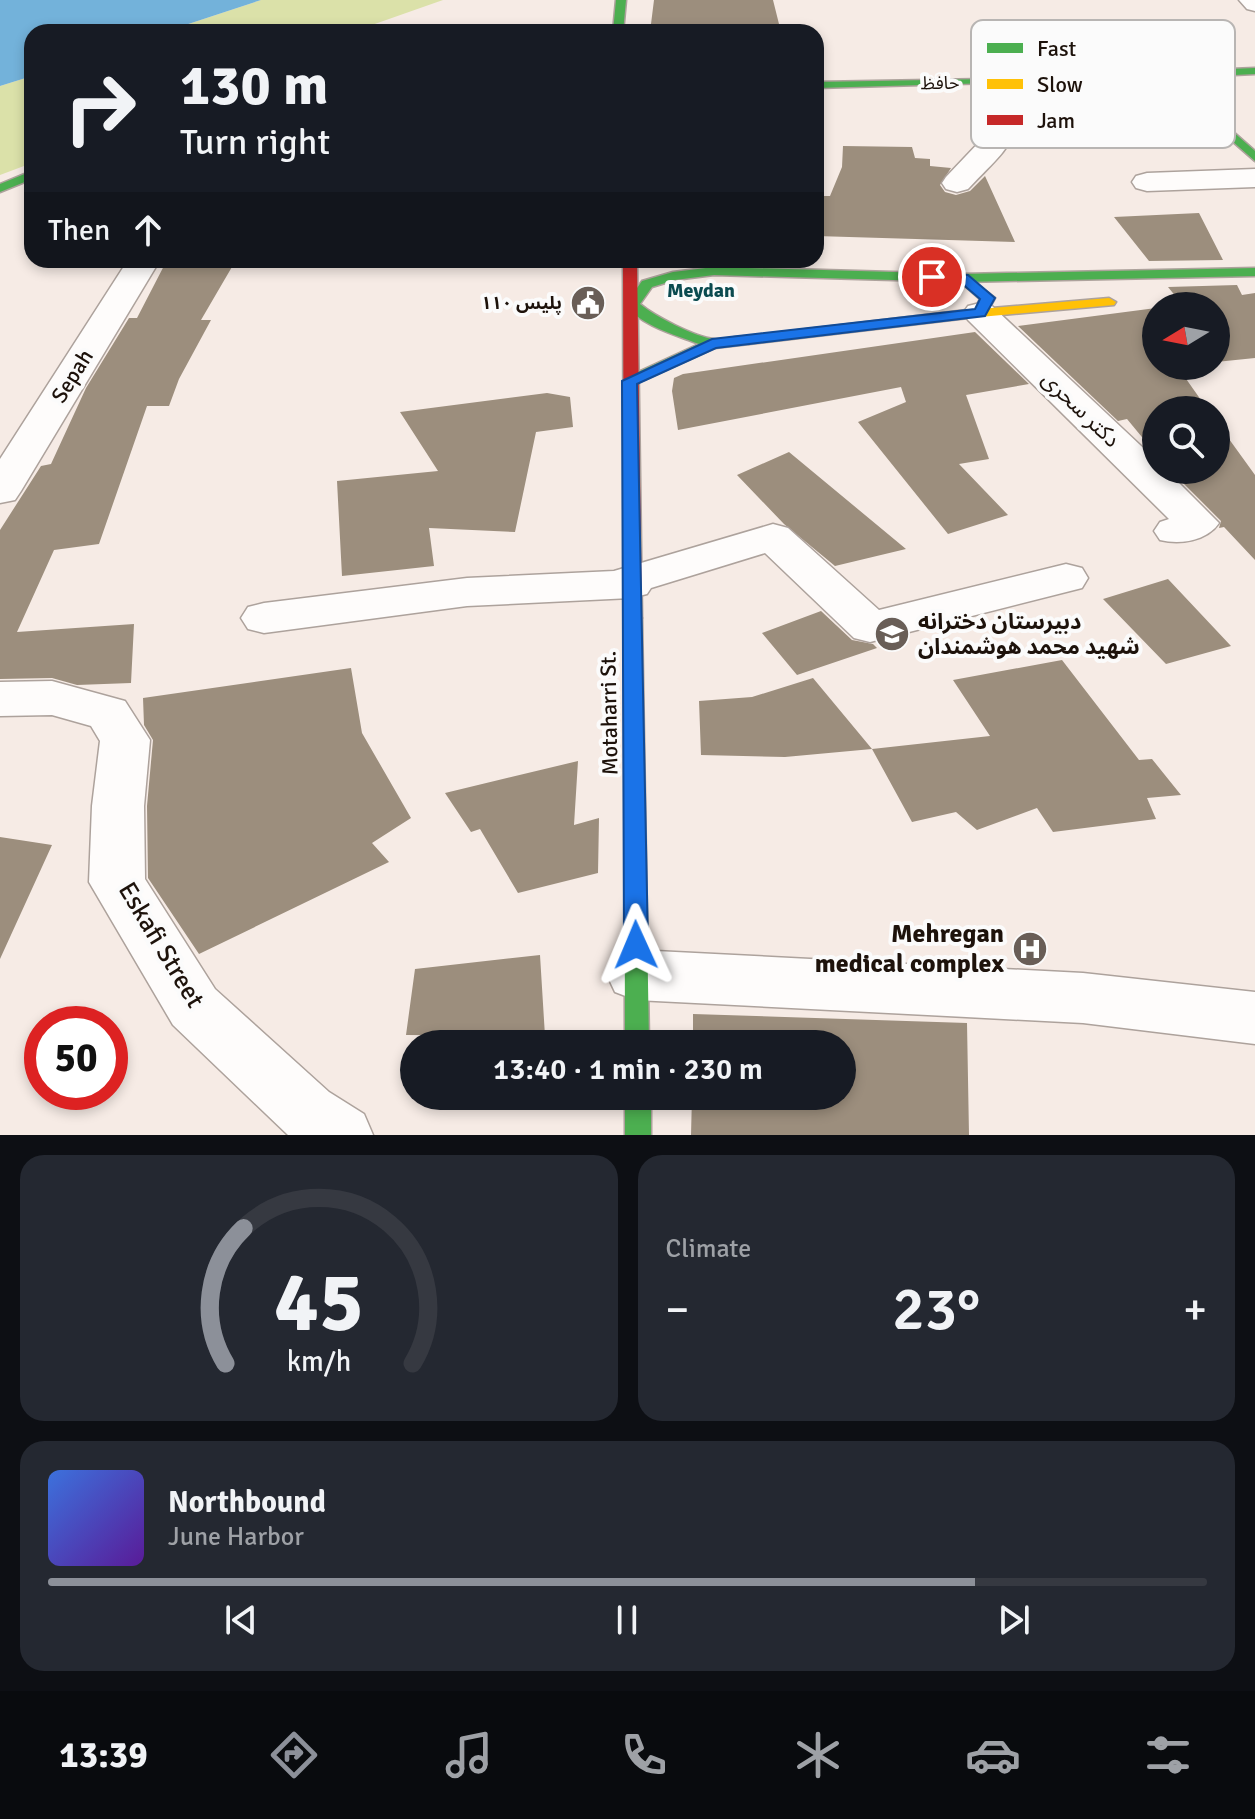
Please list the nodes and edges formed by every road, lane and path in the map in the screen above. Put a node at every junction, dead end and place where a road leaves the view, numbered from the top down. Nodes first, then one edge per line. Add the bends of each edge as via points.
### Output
1 (621, 0) edge
2 (619, 24) edge
3 (1255, 71) edge
4 (1235, 72) edge
5 (971, 82) edge
6 (824, 85) edge
7 (1235, 142) edge
8 (990, 148) edge
9 (1254, 160) edge
10 (24, 178) edge
11 (1147, 182) dead end
12 (957, 183) dead end
13 (0, 188) edge
14 (139, 268) edge
15 (630, 268) edge
16 (705, 268) edge
17 (714, 271) junction
18 (1255, 272) edge
19 (963, 278) junction
20 (1133, 300) dead end
21 (632, 305) junction
22 (980, 313) junction
23 (712, 344) junction
24 (630, 381) junction
25 (11, 457) edge
26 (0, 491) edge
27 (1175, 531) dead end
28 (1066, 578) dead end
29 (631, 582) junction
30 (264, 618) dead end
31 (0, 699) edge
32 (636, 975) junction
33 (1255, 1018) edge
34 (637, 1030) edge
35 (638, 1110) edge
36 (341, 1135) edge
37 (638, 1135) edge

1 - 2 main road
3 - 4 main road, حافظ
5 - 6 main road, حافظ
7 - 9 main road
8 - 12 street
9 - 11 street
10 - 13 main road
14 - 25 street, Sepah
15 - 21 main road
16 - 17 main road
17 - 19 main road
17 - 21 main road via 647,284
18 - 19 main road
19 - 22 main road via 988,298
20 - 22 main road
21 - 23 main road via 648,319
21 - 24 main road, Motaharri St.
22 - 23 main road
22 - 27 street, دکتر سحری via 1198,523
23 - 24 main road
24 - 29 main road, Motaharri St.
25 - 26 street, Sepah
28 - 29 street via 870,627 773,537
29 - 30 street via 467,592
29 - 32 main road, Motaharri St.
31 - 36 street, Eskafi Street via 52,698 108,713 125,740 117,882 194,1007 307,1112
32 - 33 street via 1083,998
32 - 34 main road, Motaharri St.
35 - 37 main road

